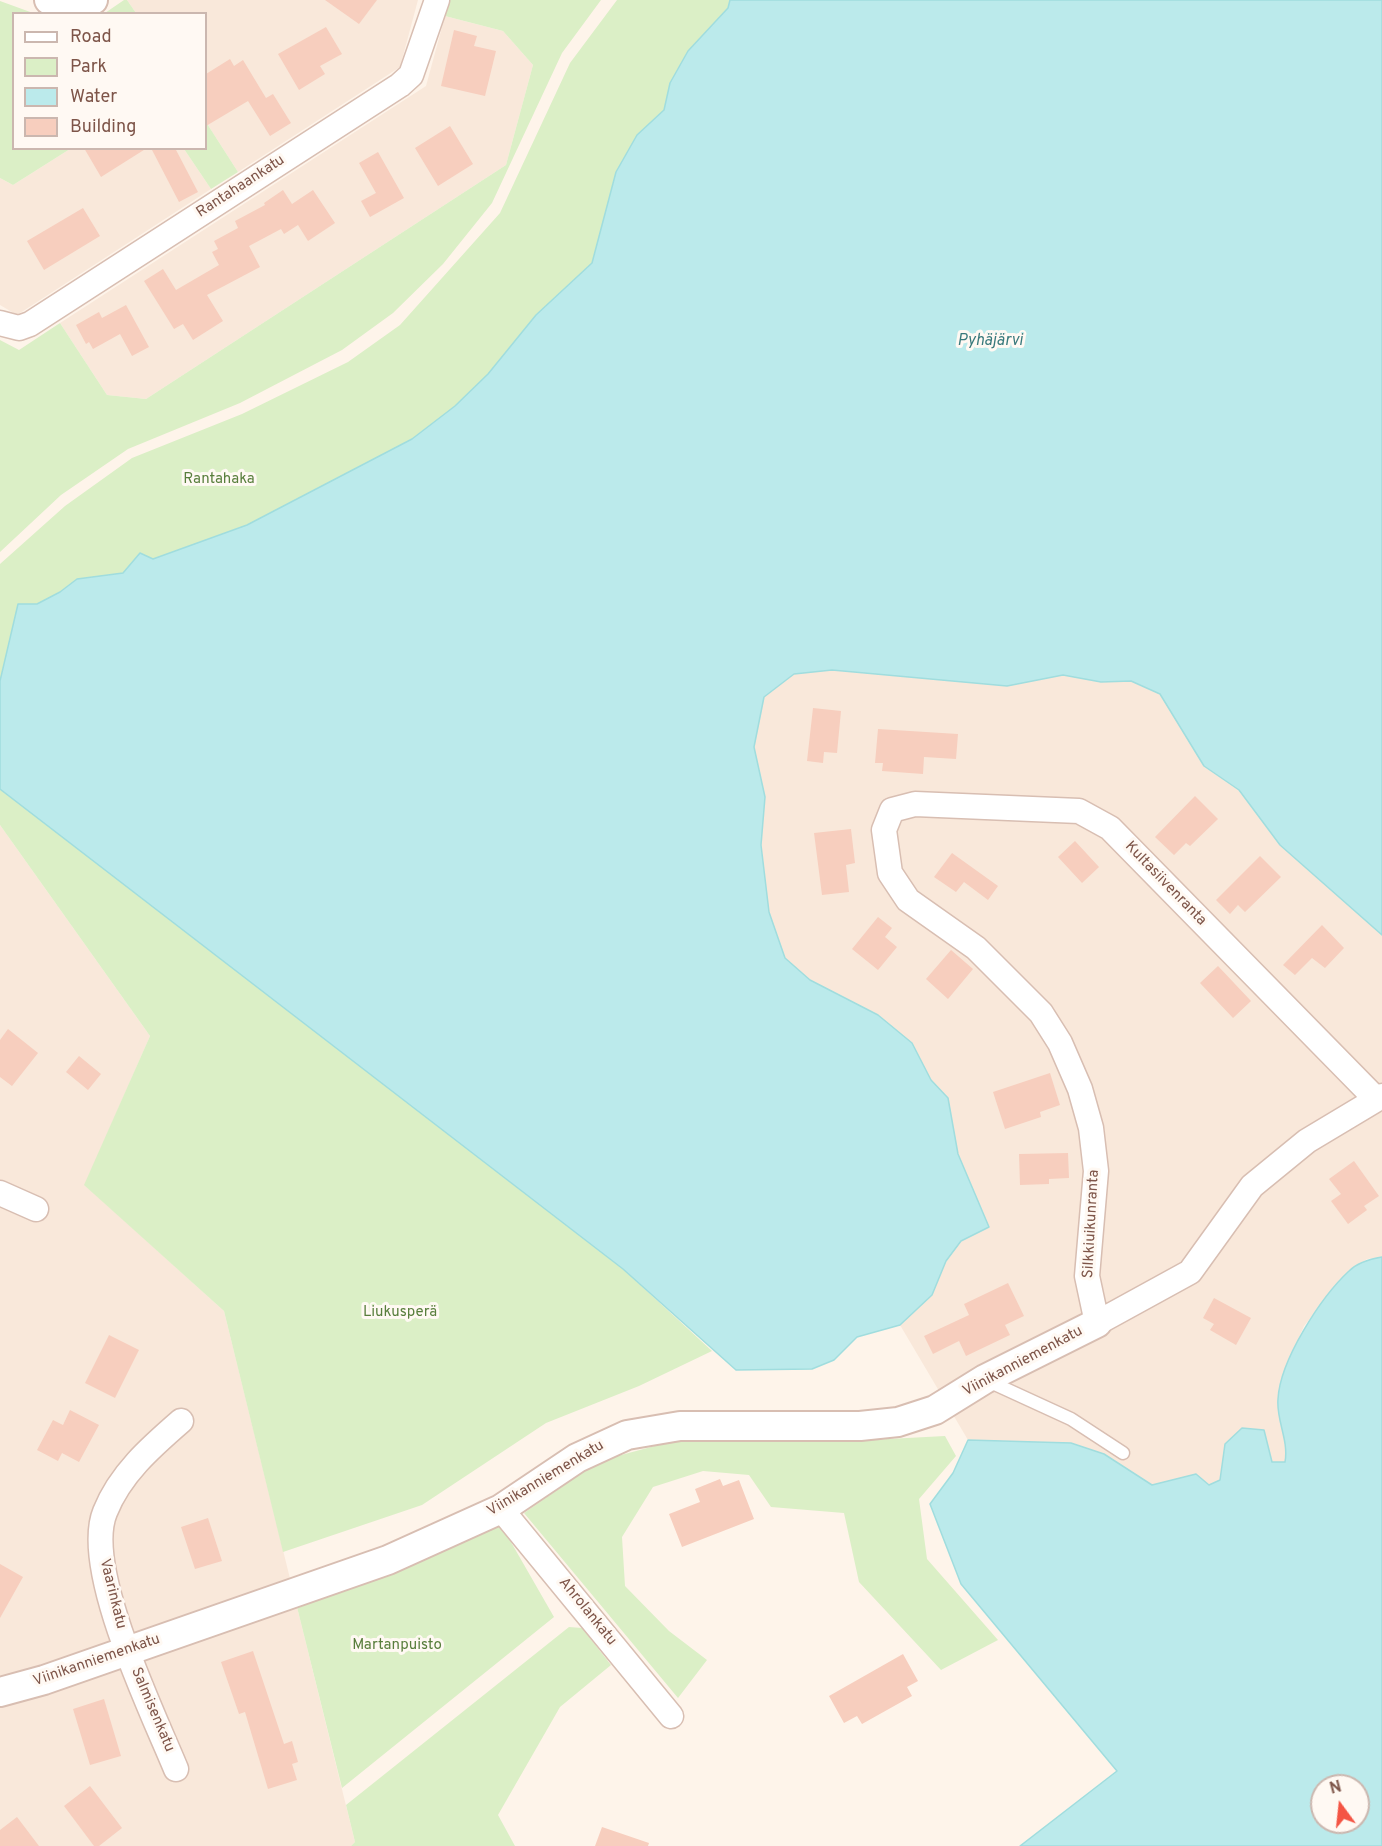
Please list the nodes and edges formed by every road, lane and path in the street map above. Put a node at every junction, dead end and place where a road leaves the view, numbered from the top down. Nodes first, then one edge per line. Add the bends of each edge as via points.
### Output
1 (49, 0) edge
2 (93, 0) edge
3 (437, 0) edge
4 (0, 323) edge
5 (892, 810) joint
6 (1379, 1097) edge
7 (0, 1193) edge
8 (36, 1209) dead end
9 (1097, 1323) junction
10 (985, 1379) junction
11 (181, 1421) dead end
12 (1122, 1453) dead end
13 (501, 1509) junction
14 (127, 1651) junction
15 (0, 1692) edge
16 (671, 1716) dead end
17 (176, 1768) dead end

1 - 2 street via 74,6
3 - 4 street, Rantahaankatu via 411,75 400,85 30,324 19,328
5 - 6 street, Kultasiivenranta via 915,804 1079,811 1110,828
5 - 9 street, Silkkiuikunranta via 884,830 890,873 908,900 976,948 1041,1013 1060,1043 1080,1089 1091,1128 1096,1171 1087,1276
6 - 9 street via 1307,1141 1252,1186 1190,1272
7 - 8 street
9 - 10 street, Viinikanniemenkatu
10 - 12 lane via 1071,1419
10 - 13 street, Viinikanniemenkatu via 935,1410 883,1424 648,1429 602,1444 549,1474
11 - 14 street, Vaarinkatu via 144,1453 105,1513 101,1541 104,1569
13 - 14 street, Viinikanniemenkatu via 388,1560
13 - 16 street, Ahrolankatu
14 - 15 street, Viinikanniemenkatu
14 - 17 street, Salmisenkatu

